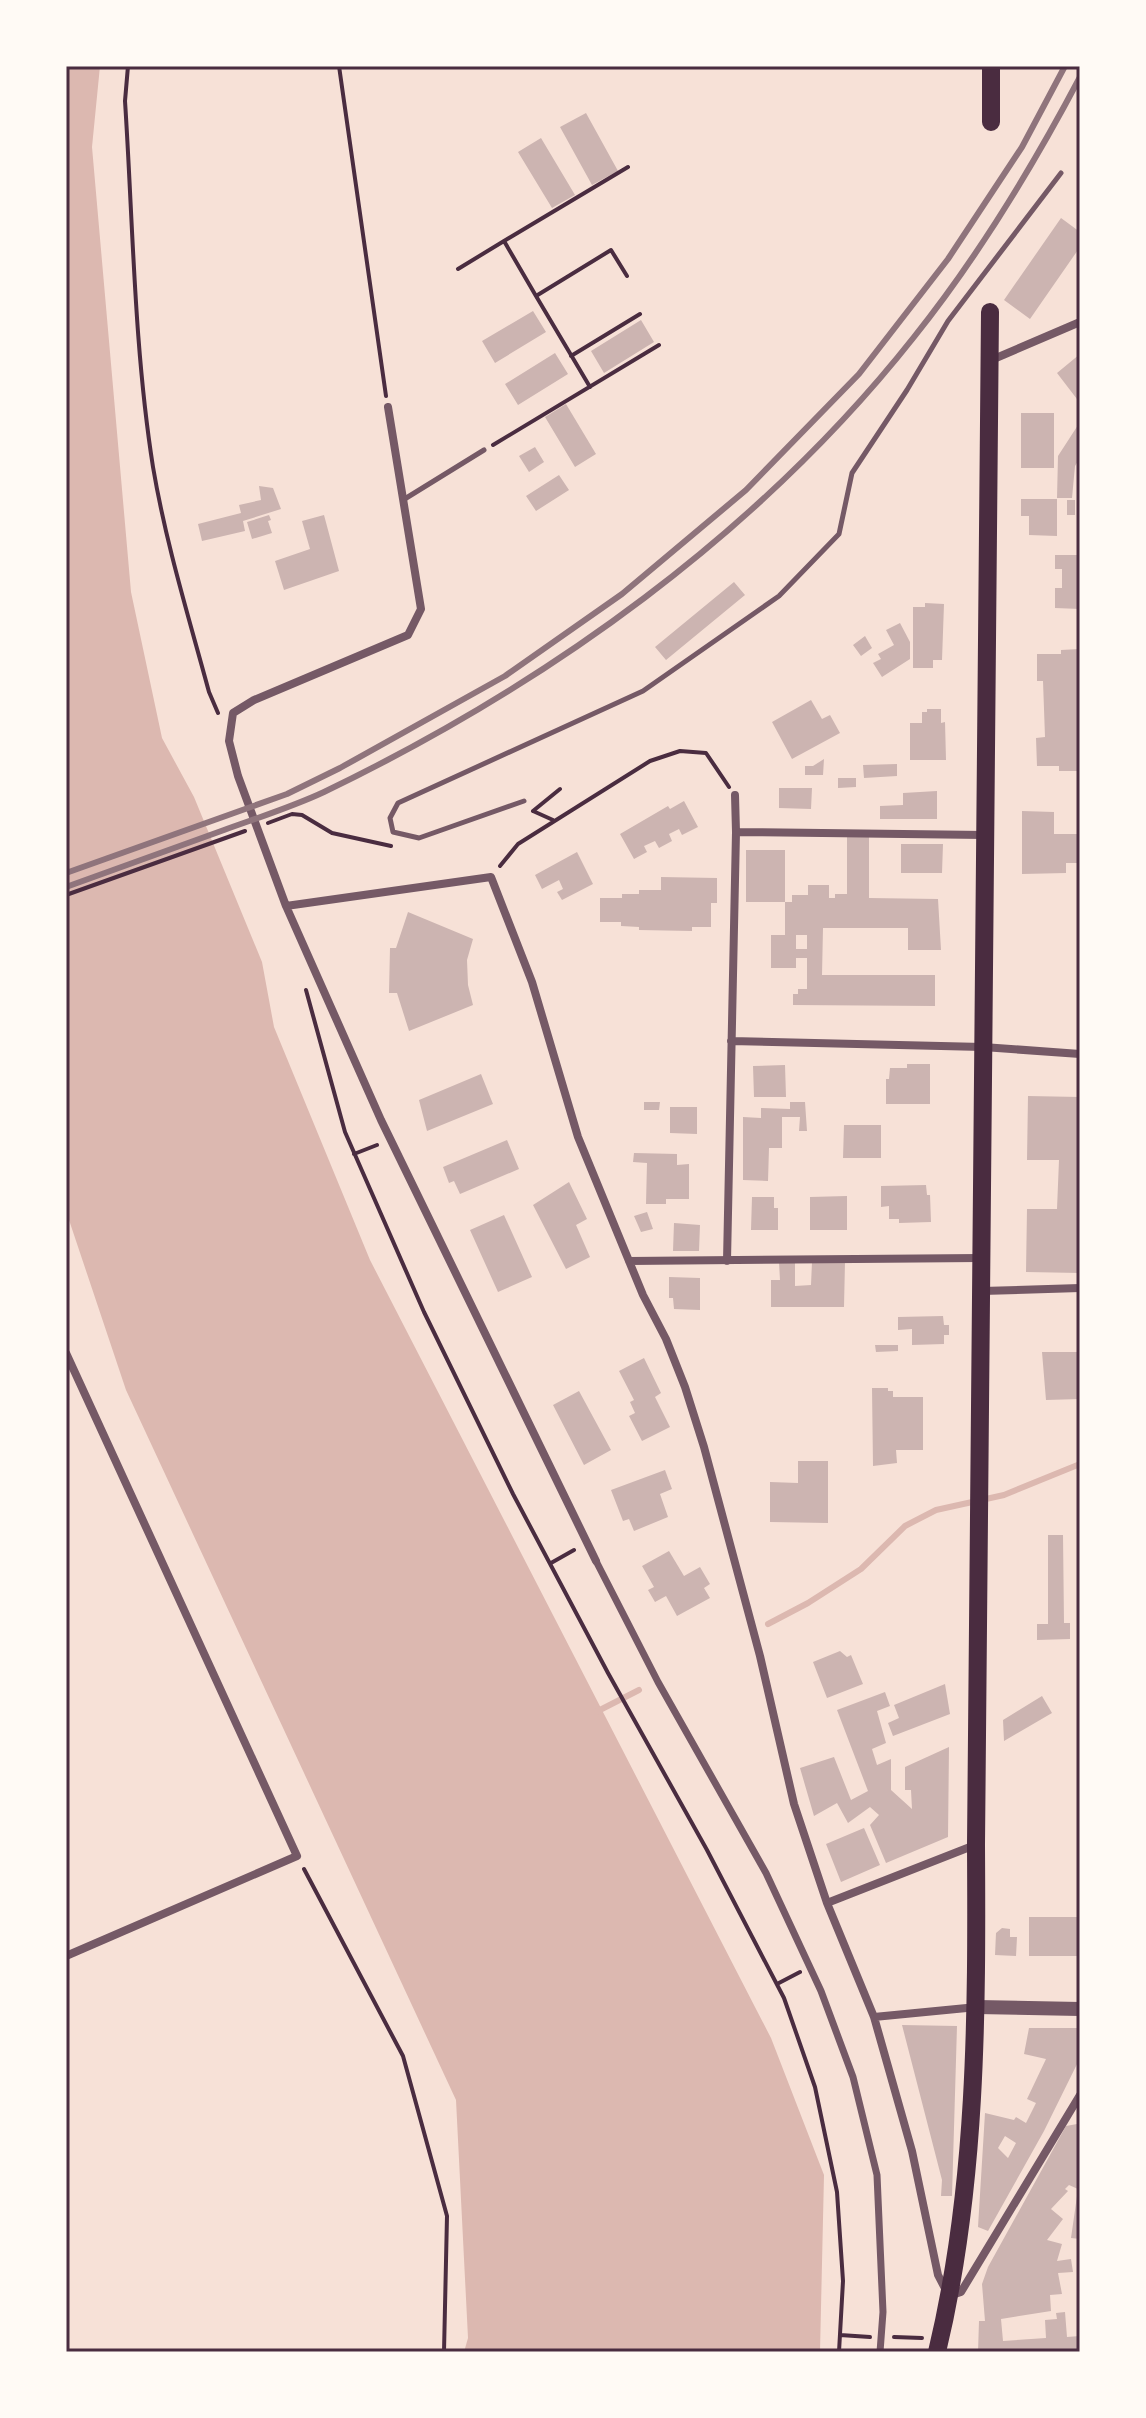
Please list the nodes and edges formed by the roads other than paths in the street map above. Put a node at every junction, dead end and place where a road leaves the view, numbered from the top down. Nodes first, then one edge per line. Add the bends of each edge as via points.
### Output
1 (991, 66) edge
2 (991, 122) dead end
3 (1061, 173) dead end
4 (990, 312) dead end
5 (1080, 322) edge
6 (989, 361) junction
7 (388, 407) road end
8 (484, 450) road end
9 (403, 500) junction
10 (735, 795) road end
11 (524, 801) dead end
12 (736, 832) junction
13 (985, 835) junction
14 (286, 906) junction
15 (731, 1041) junction
16 (983, 1047) junction
17 (1080, 1054) edge
18 (983, 1258) junction
19 (629, 1261) junction
20 (727, 1261) junction
21 (1080, 1288) edge
22 (982, 1291) junction
23 (66, 1353) edge
24 (596, 1561) joint
25 (976, 1845) junction
26 (827, 1903) junction
27 (66, 1956) edge
28 (977, 2007) junction
29 (1080, 2009) edge
30 (874, 2017) junction
31 (1080, 2095) edge
32 (949, 2296) junction
33 (880, 2352) edge
34 (937, 2352) edge

1 - 2 main road
3 - 11 lane via 948,321 852,473 839,534 779,596 643,691 398,803 390,818 393,832 419,838
4 - 6 main road
5 - 6 street
6 - 13 main road
7 - 9 street
8 - 9 lane
9 - 14 street via 421,609 408,635 233,713 229,741 238,776
10 - 12 street
12 - 13 street
12 - 15 street
13 - 16 main road
14 - 19 street via 491,877 532,982 578,1137
14 - 24 street via 391,1139
15 - 16 street
15 - 20 street
16 - 17 street
16 - 18 main road
18 - 20 street
18 - 22 main road
19 - 20 street
19 - 26 street via 685,1387 704,1447 794,1804
21 - 22 street
22 - 25 main road
23 - 27 street via 297,1856
24 - 33 street via 766,1873 821,1991 853,2077 877,2175
25 - 26 street
25 - 28 main road
26 - 30 street
28 - 29 street
28 - 30 street
28 - 32 main road via 964,2211
30 - 32 street via 912,2151 938,2275
31 - 32 street via 961,2292
32 - 34 main road

